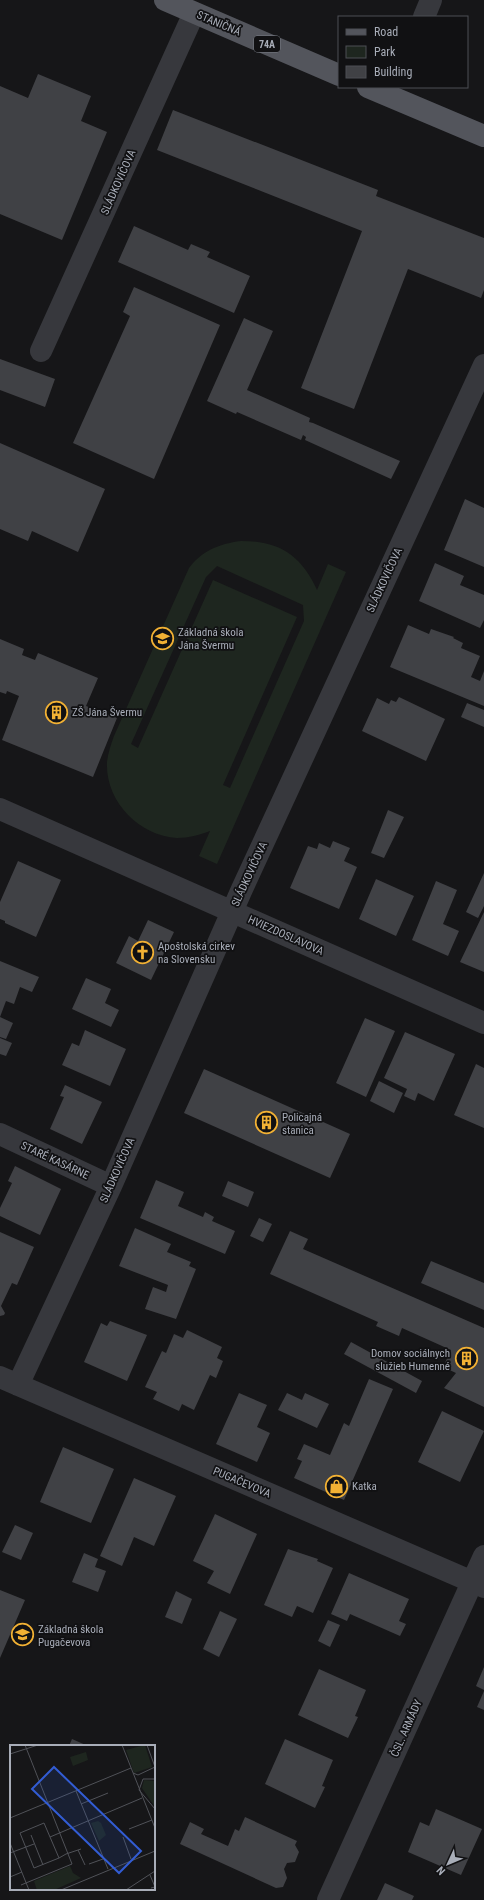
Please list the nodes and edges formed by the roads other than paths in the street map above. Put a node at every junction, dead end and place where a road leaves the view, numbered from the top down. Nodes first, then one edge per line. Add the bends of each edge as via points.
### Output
1 (165, 0) edge
2 (431, 0) edge
3 (194, 13) junction
4 (424, 16) edge
5 (338, 75) edge
6 (373, 88) edge
7 (394, 92) edge
8 (484, 136) edge
9 (41, 350) dead end
10 (484, 365) edge
11 (0, 809) edge
12 (232, 910) junction
13 (484, 1023) edge
14 (0, 1134) edge
15 (110, 1186) junction
16 (9, 1381) edge
17 (484, 1556) edge
18 (478, 1585) edge
19 (328, 1900) edge

1 - 3 main road, STANIČNÁ / 74A
2 - 4 street
3 - 5 main road, STANIČNÁ / 74A
3 - 9 street, SLÁDKOVIČOVA
6 - 7 main road
7 - 8 main road
10 - 12 street, SLÁDKOVIČOVA
11 - 12 street, HVIEZDOSLAVOVA
12 - 13 street, HVIEZDOSLAVOVA
12 - 15 street, SLÁDKOVIČOVA
14 - 15 street, STARÉ KASÁRNE
15 - 16 street, SLÁDKOVIČOVA
16 - 18 street, PUGAČEVOVA
17 - 18 street, ČSL. ARMÁDY
18 - 19 street, ČSL. ARMÁDY

